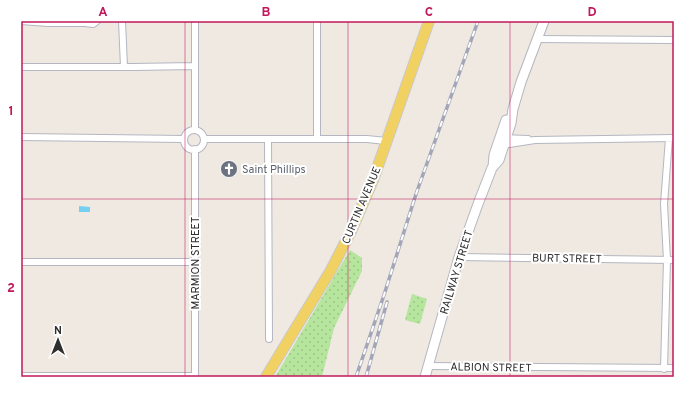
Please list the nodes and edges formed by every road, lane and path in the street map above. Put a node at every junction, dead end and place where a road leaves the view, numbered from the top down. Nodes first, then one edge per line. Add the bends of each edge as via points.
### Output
1 (21, 21) edge
2 (97, 21) edge
3 (122, 21) edge
4 (195, 21) edge
5 (317, 21) edge
6 (429, 21) edge
7 (544, 21) edge
8 (537, 39) junction
9 (674, 40) edge
10 (194, 66) junction
11 (21, 67) edge
12 (124, 67) junction
13 (195, 130) junction
14 (21, 137) edge
15 (672, 138) edge
16 (184, 139) junction
17 (204, 139) junction
18 (268, 139) junction
19 (316, 139) junction
20 (502, 141) junction
21 (386, 142) junction
22 (195, 149) junction
23 (459, 257) junction
24 (671, 260) edge
25 (21, 262) edge
26 (195, 262) junction
27 (269, 339) dead end
28 (428, 366) junction
29 (674, 368) edge
30 (664, 369) junction
31 (21, 376) edge
32 (195, 376) edge
33 (266, 377) edge
34 (425, 377) edge

1 - 2 street via 93,24
3 - 12 street
4 - 10 street
5 - 19 street
6 - 21 main road, CURTIN AVENUE
7 - 8 street, RAILWAY STREET
8 - 9 street
8 - 20 street, RAILWAY STREET via 521,82 511,123
10 - 12 street
10 - 13 street
11 - 12 street
13 - 16 street via 186,133
13 - 17 street via 198,130
14 - 16 street
15 - 20 street via 520,138
15 - 24 street via 664,204
16 - 22 street via 190,149
17 - 18 street
17 - 22 street via 201,147
18 - 19 street
18 - 27 street
19 - 21 street via 367,139
20 - 23 street, RAILWAY STREET via 499,160 492,168
21 - 33 main road, CURTIN AVENUE via 346,242
22 - 26 street, MARMION STREET
23 - 24 street, BURT STREET
23 - 28 street, RAILWAY STREET
24 - 30 street
25 - 26 street
26 - 32 street, MARMION STREET
28 - 30 street, ALBION STREET
28 - 34 street, RAILWAY STREET
29 - 30 street, ALBION STREET
31 - 32 street

